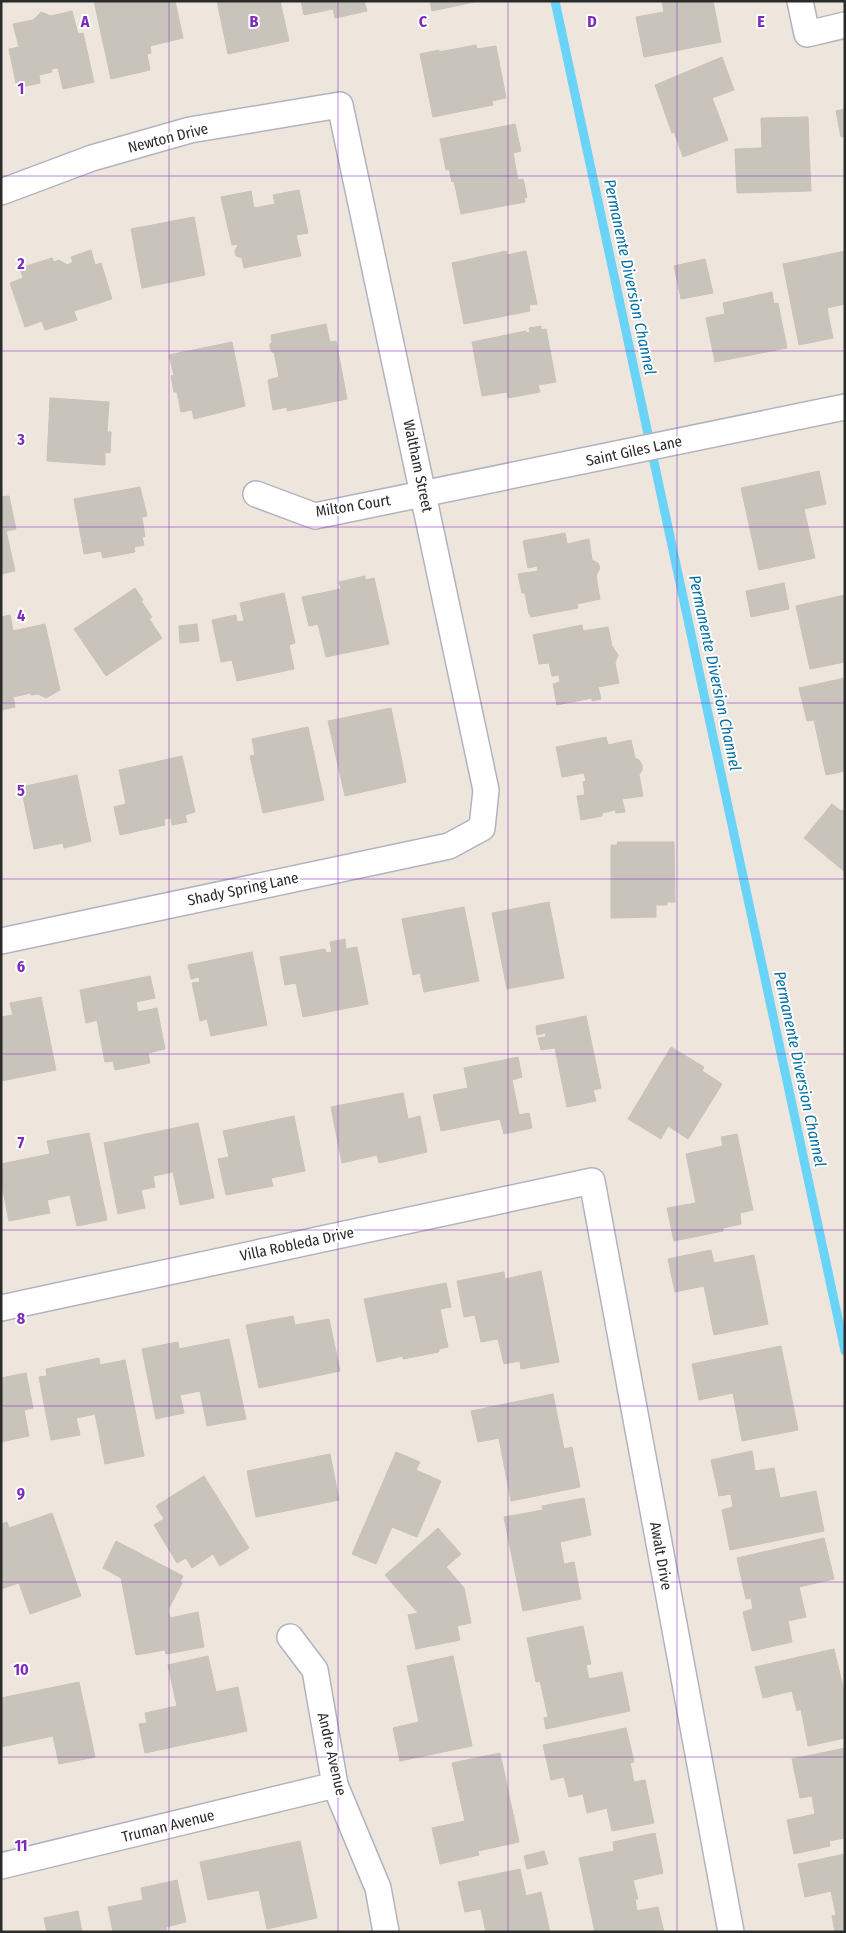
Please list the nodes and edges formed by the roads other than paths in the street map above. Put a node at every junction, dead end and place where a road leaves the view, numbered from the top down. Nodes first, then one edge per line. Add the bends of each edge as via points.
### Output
1 (800, 1) edge
2 (845, 25) edge
3 (340, 104) joint
4 (1, 192) edge
5 (845, 407) edge
6 (256, 494) dead end
7 (423, 494) junction
8 (482, 828) joint
9 (1, 941) edge
10 (592, 1181) joint
11 (1, 1308) edge
12 (290, 1637) dead end
13 (335, 1785) junction
14 (1, 1866) edge
15 (386, 1932) edge
16 (731, 1932) edge

1 - 2 street via 807,34
3 - 4 street, Newton Drive via 190,130 92,158
3 - 7 street, Waltham Street
5 - 7 street, Saint Giles Lane
6 - 7 street, Milton Court via 315,516
7 - 8 street, Waltham Street via 486,790
8 - 9 street, Shady Spring Lane via 449,846
10 - 11 street, Villa Robleda Drive
10 - 16 street, Awalt Drive
12 - 13 street, Andre Avenue via 315,1670
13 - 14 street, Truman Avenue
13 - 15 street, Andre Avenue via 378,1888

